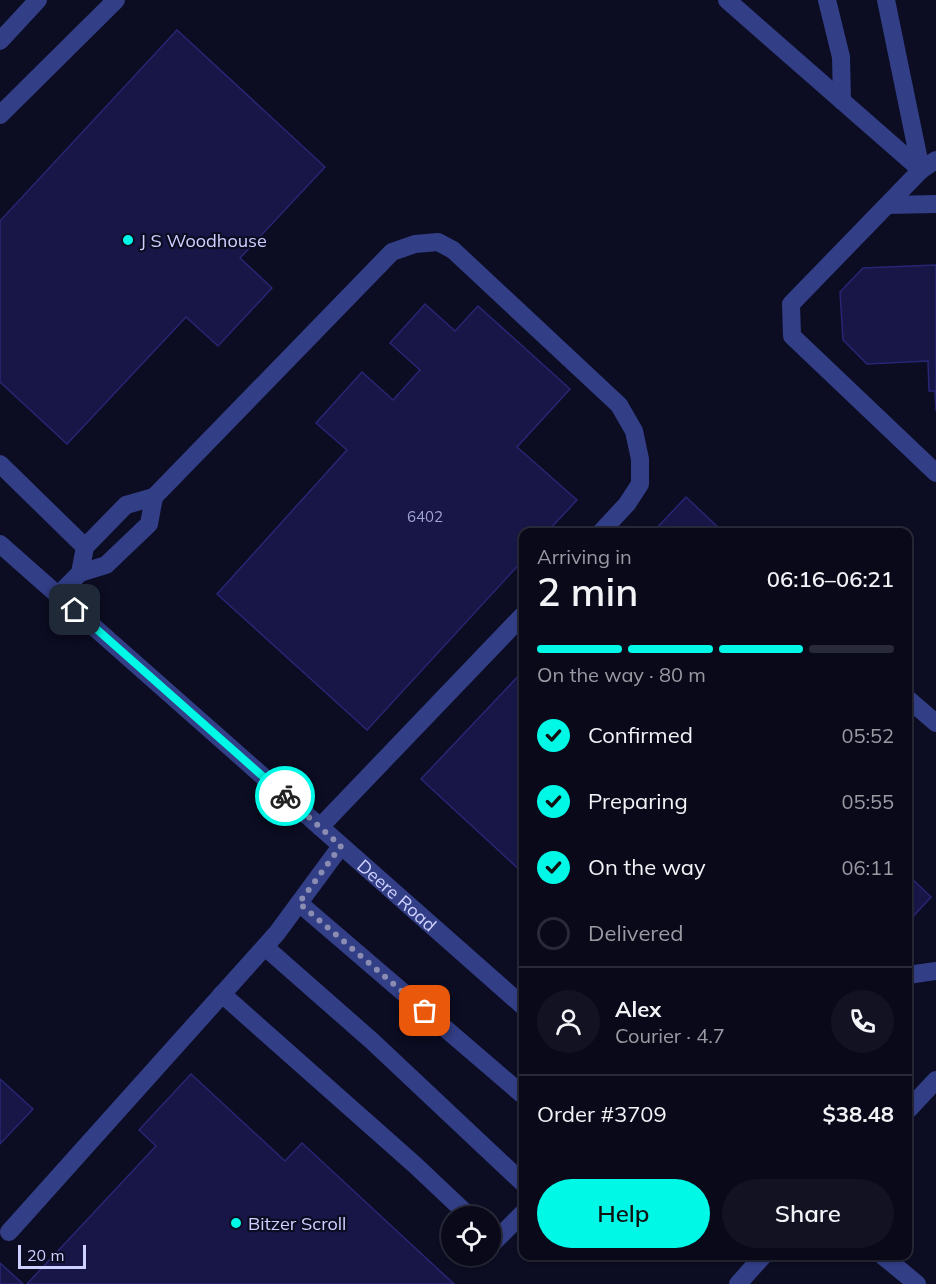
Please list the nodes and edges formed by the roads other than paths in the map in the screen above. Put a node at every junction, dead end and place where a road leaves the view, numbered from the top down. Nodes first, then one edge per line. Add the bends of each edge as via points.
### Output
1 (38, 0) edge
2 (116, 0) edge
3 (727, 0) edge
4 (827, 0) edge
5 (886, 0) edge
6 (0, 41) edge
7 (842, 101) junction
8 (0, 115) edge
9 (929, 165) edge
10 (936, 204) edge
11 (888, 205) junction
12 (0, 464) edge
13 (936, 473) edge
14 (154, 497) junction
15 (605, 528) edge
16 (0, 544) edge
17 (85, 547) junction
18 (80, 573) junction
19 (58, 595) junction
20 (519, 619) edge
21 (912, 702) edge
22 (936, 723) edge
23 (320, 827) junction
24 (341, 846) junction
25 (299, 903) junction
26 (265, 947) junction
27 (936, 971) edge
28 (912, 974) edge
29 (222, 994) junction
30 (519, 1003) edge
31 (936, 1080) edge
32 (519, 1092) edge
33 (912, 1106) edge
34 (519, 1179) edge
35 (458, 1206) edge
36 (519, 1217) edge
37 (9, 1232) dead end
38 (501, 1235) edge
39 (759, 1260) edge
40 (888, 1260) edge
41 (738, 1284) edge
42 (917, 1284) edge

1 - 6 street
2 - 8 street
3 - 7 street
4 - 7 street via 841,57
5 - 9 street
7 - 9 street
9 - 11 street
10 - 11 street
11 - 13 street via 791,304 792,336
12 - 17 street
14 - 15 street via 392,252 438,242 453,250 619,405 634,431 640,484
14 - 17 street via 126,505
14 - 18 street via 149,524 106,566
16 - 19 street, Deere Road
17 - 18 street
18 - 19 street
19 - 23 street, Deere Road
20 - 23 street
21 - 22 street
23 - 24 street, Deere Road
24 - 25 street
24 - 30 street, Deere Road
25 - 26 street
25 - 32 street
26 - 29 street
26 - 34 street
27 - 28 street
29 - 35 street
29 - 37 street
31 - 33 street
36 - 38 street
39 - 41 street
40 - 42 street

